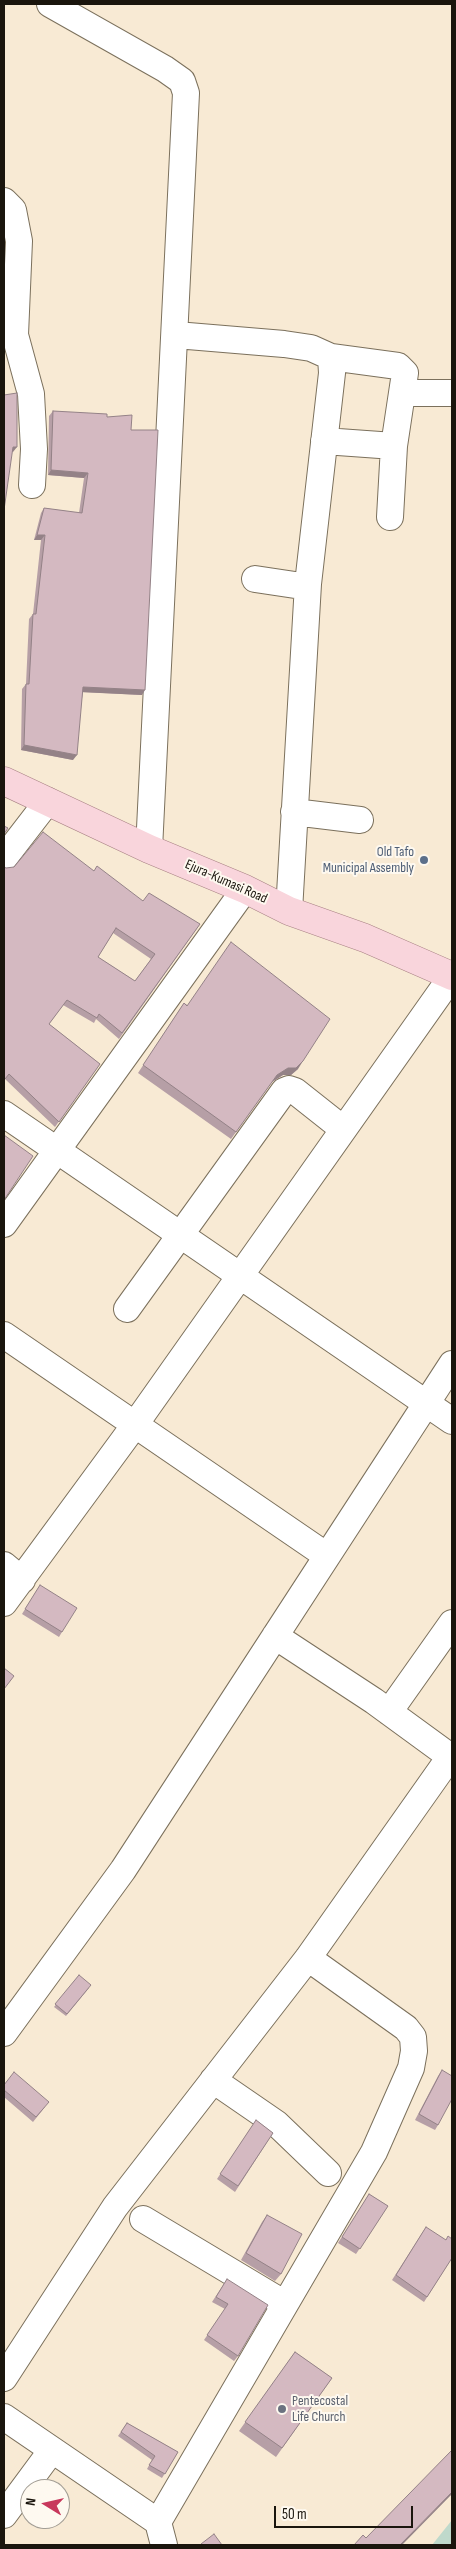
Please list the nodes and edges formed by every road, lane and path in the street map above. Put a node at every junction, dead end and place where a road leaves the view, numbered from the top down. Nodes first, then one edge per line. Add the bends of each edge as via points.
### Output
1 (50, 4) edge
2 (4, 201) edge
3 (9, 334) edge
4 (176, 335) junction
5 (332, 357) junction
6 (402, 393) junction
7 (452, 393) edge
8 (324, 441) junction
9 (394, 446) junction
10 (32, 485) dead end
11 (390, 517) dead end
12 (255, 579) dead end
13 (308, 584) junction
14 (4, 781) edge
15 (48, 801) junction
16 (294, 812) junction
17 (360, 820) dead end
18 (149, 849) junction
19 (4, 858) edge
20 (245, 889) junction
21 (289, 912) junction
22 (452, 976) edge
23 (4, 1114) edge
24 (343, 1129) junction
25 (58, 1151) junction
26 (4, 1224) edge
27 (180, 1234) junction
28 (239, 1276) junction
29 (127, 1309) dead end
30 (4, 1335) edge
31 (452, 1364) edge
32 (425, 1403) junction
33 (452, 1421) edge
34 (134, 1426) junction
35 (327, 1556) junction
36 (13, 1573) edge
37 (4, 1603) edge
38 (452, 1623) edge
39 (275, 1636) junction
40 (389, 1712) junction
41 (452, 1756) edge
42 (308, 1958) junction
43 (4, 2033) edge
44 (213, 2080) junction
45 (328, 2173) dead end
46 (143, 2220) dead end
47 (285, 2304) junction
48 (4, 2378) edge
49 (4, 2418) edge
50 (52, 2450) junction
51 (4, 2515) edge
52 (161, 2534) edge

1 - 4 street via 182,81 186,93 186,114
2 - 3 street via 13,210 19,230
3 - 10 street via 31,394
4 - 5 street via 284,344 311,348
4 - 18 street
5 - 6 street via 398,366 405,373
5 - 8 street
6 - 7 street
6 - 9 street
8 - 9 street
8 - 13 street
9 - 11 street
12 - 13 street
13 - 16 street
14 - 15 main road, Ejura-Kumasi Road
15 - 18 main road, Ejura-Kumasi Road
15 - 19 street
16 - 17 street
16 - 21 street
18 - 20 main road, Ejura-Kumasi Road
20 - 21 main road, Ejura-Kumasi Road
20 - 25 street
21 - 22 main road, Ejura-Kumasi Road via 365,938
22 - 24 street
23 - 25 street
24 - 27 street via 295,1091 289,1089 284,1092
24 - 28 street
25 - 26 street
25 - 27 street
27 - 28 street
27 - 29 street
28 - 32 street
28 - 34 street
30 - 34 street
31 - 32 street
32 - 33 street
32 - 35 street
34 - 35 street
34 - 36 street
35 - 39 street
36 - 37 street
38 - 40 street
39 - 40 street
39 - 43 street via 123,1870
40 - 41 street
41 - 42 street
42 - 44 street
42 - 47 street via 406,2028 413,2037 414,2050 411,2068 374,2152
44 - 45 street via 277,2124
44 - 48 street via 115,2207
46 - 47 street
47 - 52 street
49 - 50 street
50 - 51 street
50 - 52 street

